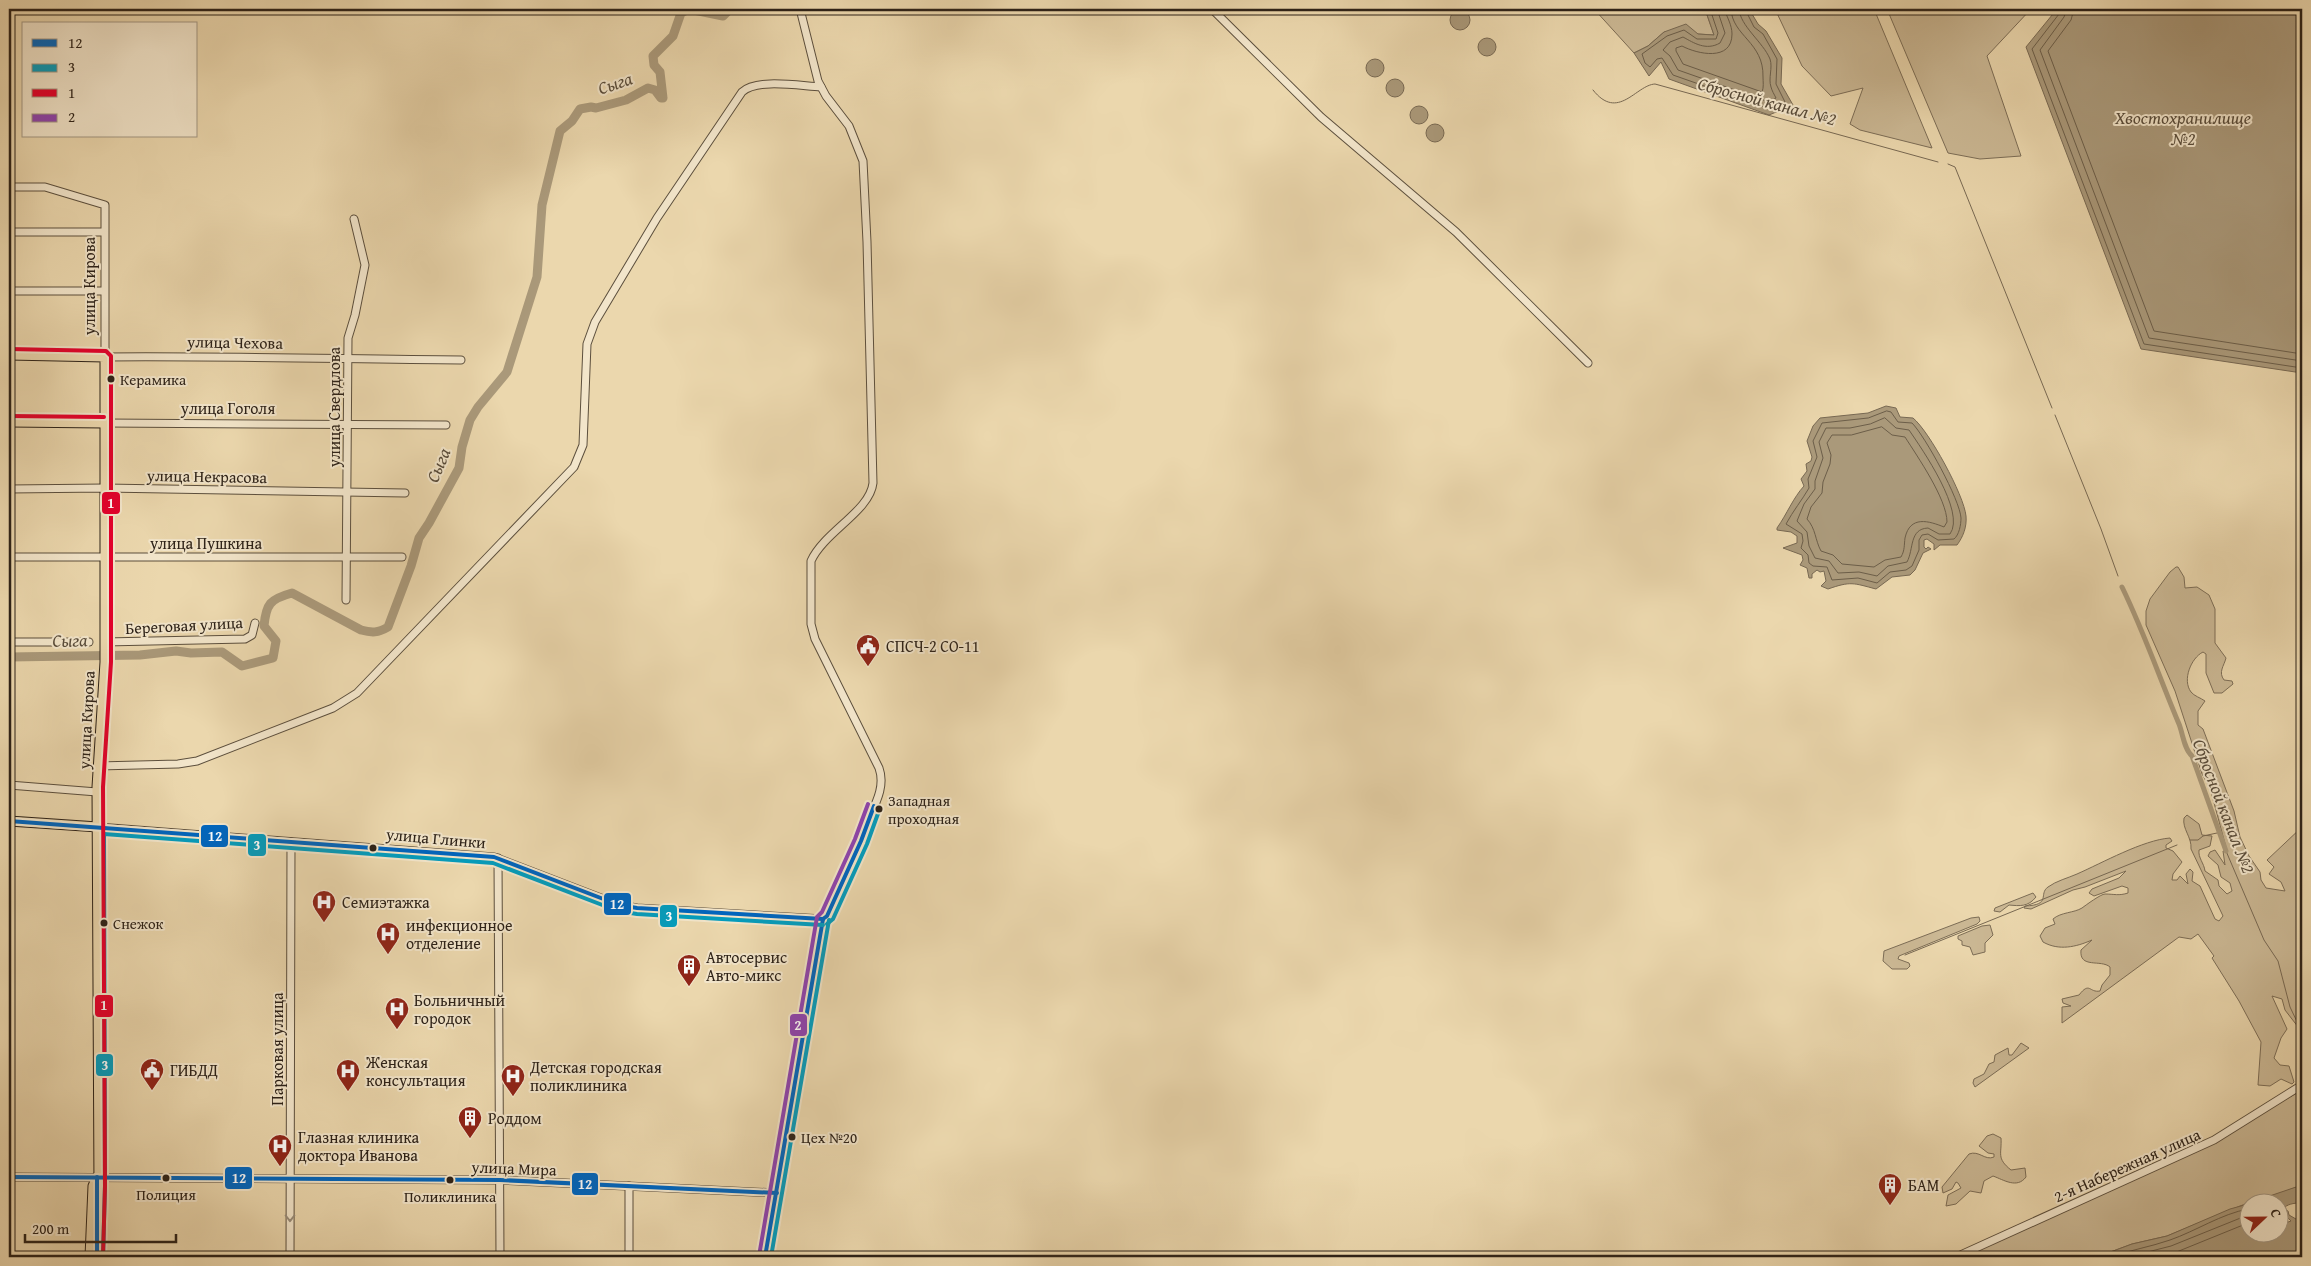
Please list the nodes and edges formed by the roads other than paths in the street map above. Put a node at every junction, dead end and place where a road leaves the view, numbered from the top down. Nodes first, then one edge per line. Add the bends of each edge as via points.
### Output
1 (800, 9) edge
2 (1212, 9) edge
3 (821, 87) junction
4 (9, 187) edge
5 (354, 219) dead end
6 (9, 232) edge
7 (104, 232) junction
8 (9, 290) edge
9 (104, 291) junction
10 (9, 355) edge
11 (104, 357) junction
12 (348, 359) junction
13 (461, 360) dead end
14 (1588, 363) dead end
15 (9, 422) edge
16 (104, 423) junction
17 (348, 424) junction
18 (446, 425) dead end
19 (105, 488) junction
20 (9, 489) edge
21 (347, 492) junction
22 (405, 493) dead end
23 (104, 556) junction
24 (9, 557) edge
25 (347, 557) junction
26 (402, 557) dead end
27 (346, 600) dead end
28 (255, 623) dead end
29 (9, 642) edge
30 (89, 642) dead end
31 (105, 642) junction
32 (98, 766) junction
33 (9, 785) edge
34 (97, 792) junction
35 (9, 821) edge
36 (98, 827) junction
37 (291, 842) junction
38 (498, 858) junction
39 (823, 919) junction
40 (2302, 1085) edge
41 (9, 1177) edge
42 (98, 1177) junction
43 (290, 1178) junction
44 (500, 1180) junction
45 (629, 1186) junction
46 (777, 1193) junction
47 (90, 1257) edge
48 (97, 1257) edge
49 (290, 1257) edge
50 (500, 1257) edge
51 (628, 1257) edge
52 (765, 1257) edge
53 (1956, 1257) edge

1 - 3 street
2 - 14 street via 1321,117 1456,232
3 - 32 street via 759,84 748,86 742,92 657,218 595,322 587,344 583,445 574,467 357,693 333,708 197,761
3 - 39 street via 849,126 863,161 873,483 868,497 821,544 811,561 811,624 815,639 883,780 861,841
4 - 7 street, улица Кирова via 45,187 105,205
5 - 12 street, улица Свердлова via 365,265 348,338
6 - 7 street
7 - 9 street, улица Кирова
8 - 9 street
9 - 11 street, улица Кирова
10 - 11 main road, улица Чехова
11 - 12 street, улица Чехова
11 - 16 main road, улица Кирова
12 - 13 street, улица Чехова
12 - 17 street, улица Свердлова
15 - 16 main road, улица Гоголя
16 - 17 street, улица Гоголя
16 - 19 main road, улица Кирова
17 - 18 street, улица Гоголя
17 - 21 street, улица Свердлова
19 - 20 street, улица Некрасова
19 - 21 street, улица Некрасова
19 - 23 main road, улица Кирова
21 - 22 street, улица Некрасова
21 - 25 street, улица Свердлова
23 - 24 street, улица Пушкина
23 - 25 street, улица Пушкина
23 - 31 main road, улица Кирова
25 - 26 street, улица Пушкина
25 - 27 street, улица Свердлова
28 - 31 street, Береговая улица via 252,635 245,639
29 - 30 street
31 - 32 main road, улица Кирова
32 - 34 main road, улица Кирова
33 - 34 street
34 - 36 main road, улица Кирова
35 - 36 main road, улица Глинки
36 - 37 street, улица Глинки
36 - 42 main road, улица Кирова
37 - 38 street, улица Глинки
37 - 43 street, Парковая улица
38 - 39 street, улица Глинки via 628,907
38 - 44 street
39 - 46 street
40 - 53 street, 2-я Набережная улица via 2214,1140
41 - 42 street, улица Мира
42 - 43 street, улица Мира
42 - 47 main road, улица Кирова via 93,1186
42 - 48 main road, улица Кирова
43 - 44 street, улица Мира
43 -> 49 street, Парковая улица
44 - 45 street, улица Мира
44 - 50 street
45 - 46 street, улица Мира
45 - 51 street
46 - 52 street

